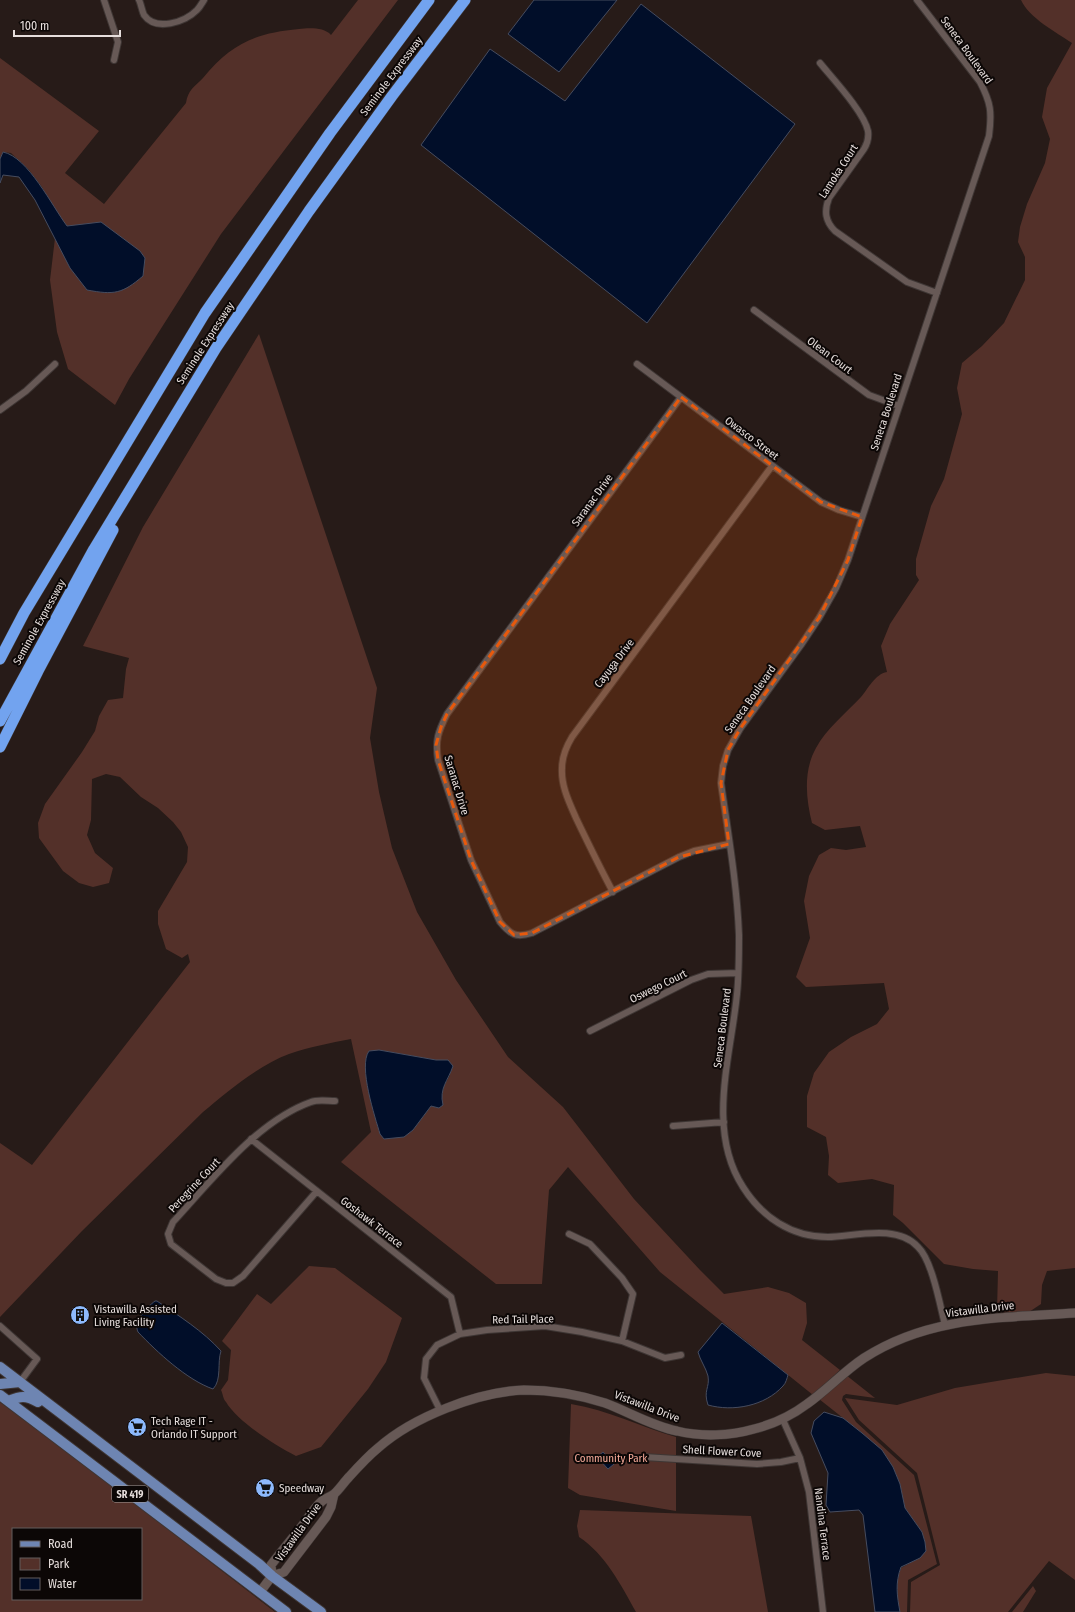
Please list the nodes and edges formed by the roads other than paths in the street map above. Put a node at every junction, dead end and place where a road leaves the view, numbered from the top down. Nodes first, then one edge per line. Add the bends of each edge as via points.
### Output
1 (104, 0) edge
2 (139, 0) edge
3 (204, 0) edge
4 (429, 0) edge
5 (465, 0) edge
6 (917, 0) edge
7 (114, 60) dead end
8 (820, 63) dead end
9 (937, 293) junction
10 (754, 310) dead end
11 (55, 364) dead end
12 (637, 364) dead end
13 (681, 397) junction
14 (899, 406) junction
15 (0, 410) edge
16 (146, 461) junction
17 (772, 466) junction
18 (862, 517) junction
19 (24, 613) junction
20 (0, 648) edge
21 (0, 659) edge
22 (0, 721) edge
23 (0, 747) edge
24 (729, 844) junction
25 (613, 892) junction
26 (738, 973) junction
27 (590, 1031) dead end
28 (335, 1101) dead end
29 (724, 1122) junction
30 (673, 1126) dead end
31 (251, 1139) junction
32 (317, 1191) junction
33 (569, 1234) dead end
34 (1075, 1313) edge
35 (945, 1325) junction
36 (0, 1326) edge
37 (460, 1334) junction
38 (622, 1341) junction
39 (681, 1355) dead end
40 (0, 1367) edge
41 (20, 1382) junction
42 (0, 1384) edge
43 (4, 1398) edge
44 (440, 1410) junction
45 (61, 1414) junction
46 (783, 1420) junction
47 (644, 1457) dead end
48 (800, 1458) junction
49 (334, 1494) junction
50 (272, 1576) junction
51 (260, 1592) junction
52 (286, 1612) edge
53 (321, 1612) edge
54 (823, 1612) edge

1 - 7 street via 118,42
2 - 3 street via 144,15 161,25 188,17
4 - 19 highway, Seminole Expressway via 330,133 205,313
5 - 16 highway, Seminole Expressway via 309,211 216,348
6 - 9 street, Seneca Boulevard via 980,82 988,96 992,116 989,136
8 - 9 street, Lamoka Court via 861,115 868,131 868,142 864,150 826,205 829,224 895,275
9 - 14 street, Seneca Boulevard
10 - 14 street, Olean Court via 869,395
11 - 15 street via 26,391
12 - 13 street, Owasco Street
13 - 17 street, Owasco Street
13 - 25 street, Saranac Drive via 447,714 436,745 438,760 471,860 500,922 508,931 523,936 532,933
14 - 18 street, Seneca Boulevard
16 - 22 highway, Seminole Expressway via 94,549
16 - 23 highway via 139,485 74,601
17 - 18 street, Owasco Street via 821,502
17 - 25 street, Cayuga Drive via 566,746 562,780 567,797
18 - 24 street, Seneca Boulevard via 848,560 819,618 740,728 728,750 721,784
19 - 20 highway
19 - 21 highway, Seminole Expressway
24 - 25 street, Saranac Drive via 694,851 679,857
24 - 26 street, Seneca Boulevard via 739,935
26 - 27 street, Oswego Court via 708,974 691,980
26 - 29 street, Seneca Boulevard
28 - 31 street, Peregrine Court via 312,1101 283,1115
29 - 30 street
29 - 35 street, Seneca Boulevard via 732,1168 755,1205 770,1218 808,1235 828,1237 891,1234 905,1237 919,1247 928,1264
31 - 32 street, Goshawk Terrace
31 - 32 street, Peregrine Court via 173,1222 168,1234 171,1244 216,1279 226,1283 233,1282 243,1276
32 - 37 street, Goshawk Terrace via 451,1298
33 - 38 street via 590,1244 622,1278 633,1294
34 - 35 street, Vistawilla Drive via 992,1318
35 - 46 street, Vistawilla Drive via 908,1335 880,1348 850,1367 809,1403
36 - 41 street via 37,1359
37 - 38 street, Red Tail Place via 544,1326
37 - 44 street, Red Tail Place via 437,1345 426,1359 424,1378
38 - 39 street, Red Tail Place via 665,1358
40 - 41 main road
41 - 42 main road
41 - 45 main road, SR 419
43 - 45 main road via 28,1397
43 - 51 main road, SR 419
44 - 46 street, Vistawilla Drive via 501,1393 524,1390 578,1396 677,1431 701,1434 730,1434 753,1430
44 - 49 street, Vistawilla Drive via 378,1447
45 - 50 main road, SR 419
46 - 48 street, Nandina Terrace
47 - 48 street, Shell Flower Cove via 757,1464
48 - 54 street, Nandina Terrace via 809,1492
49 - 50 street, Vistawilla Drive via 326,1517 284,1572
49 - 50 street, Vistawilla Drive via 323,1500 271,1565
50 - 51 street, Vistawilla Drive
50 - 53 main road, SR 419
51 - 52 main road, SR 419

